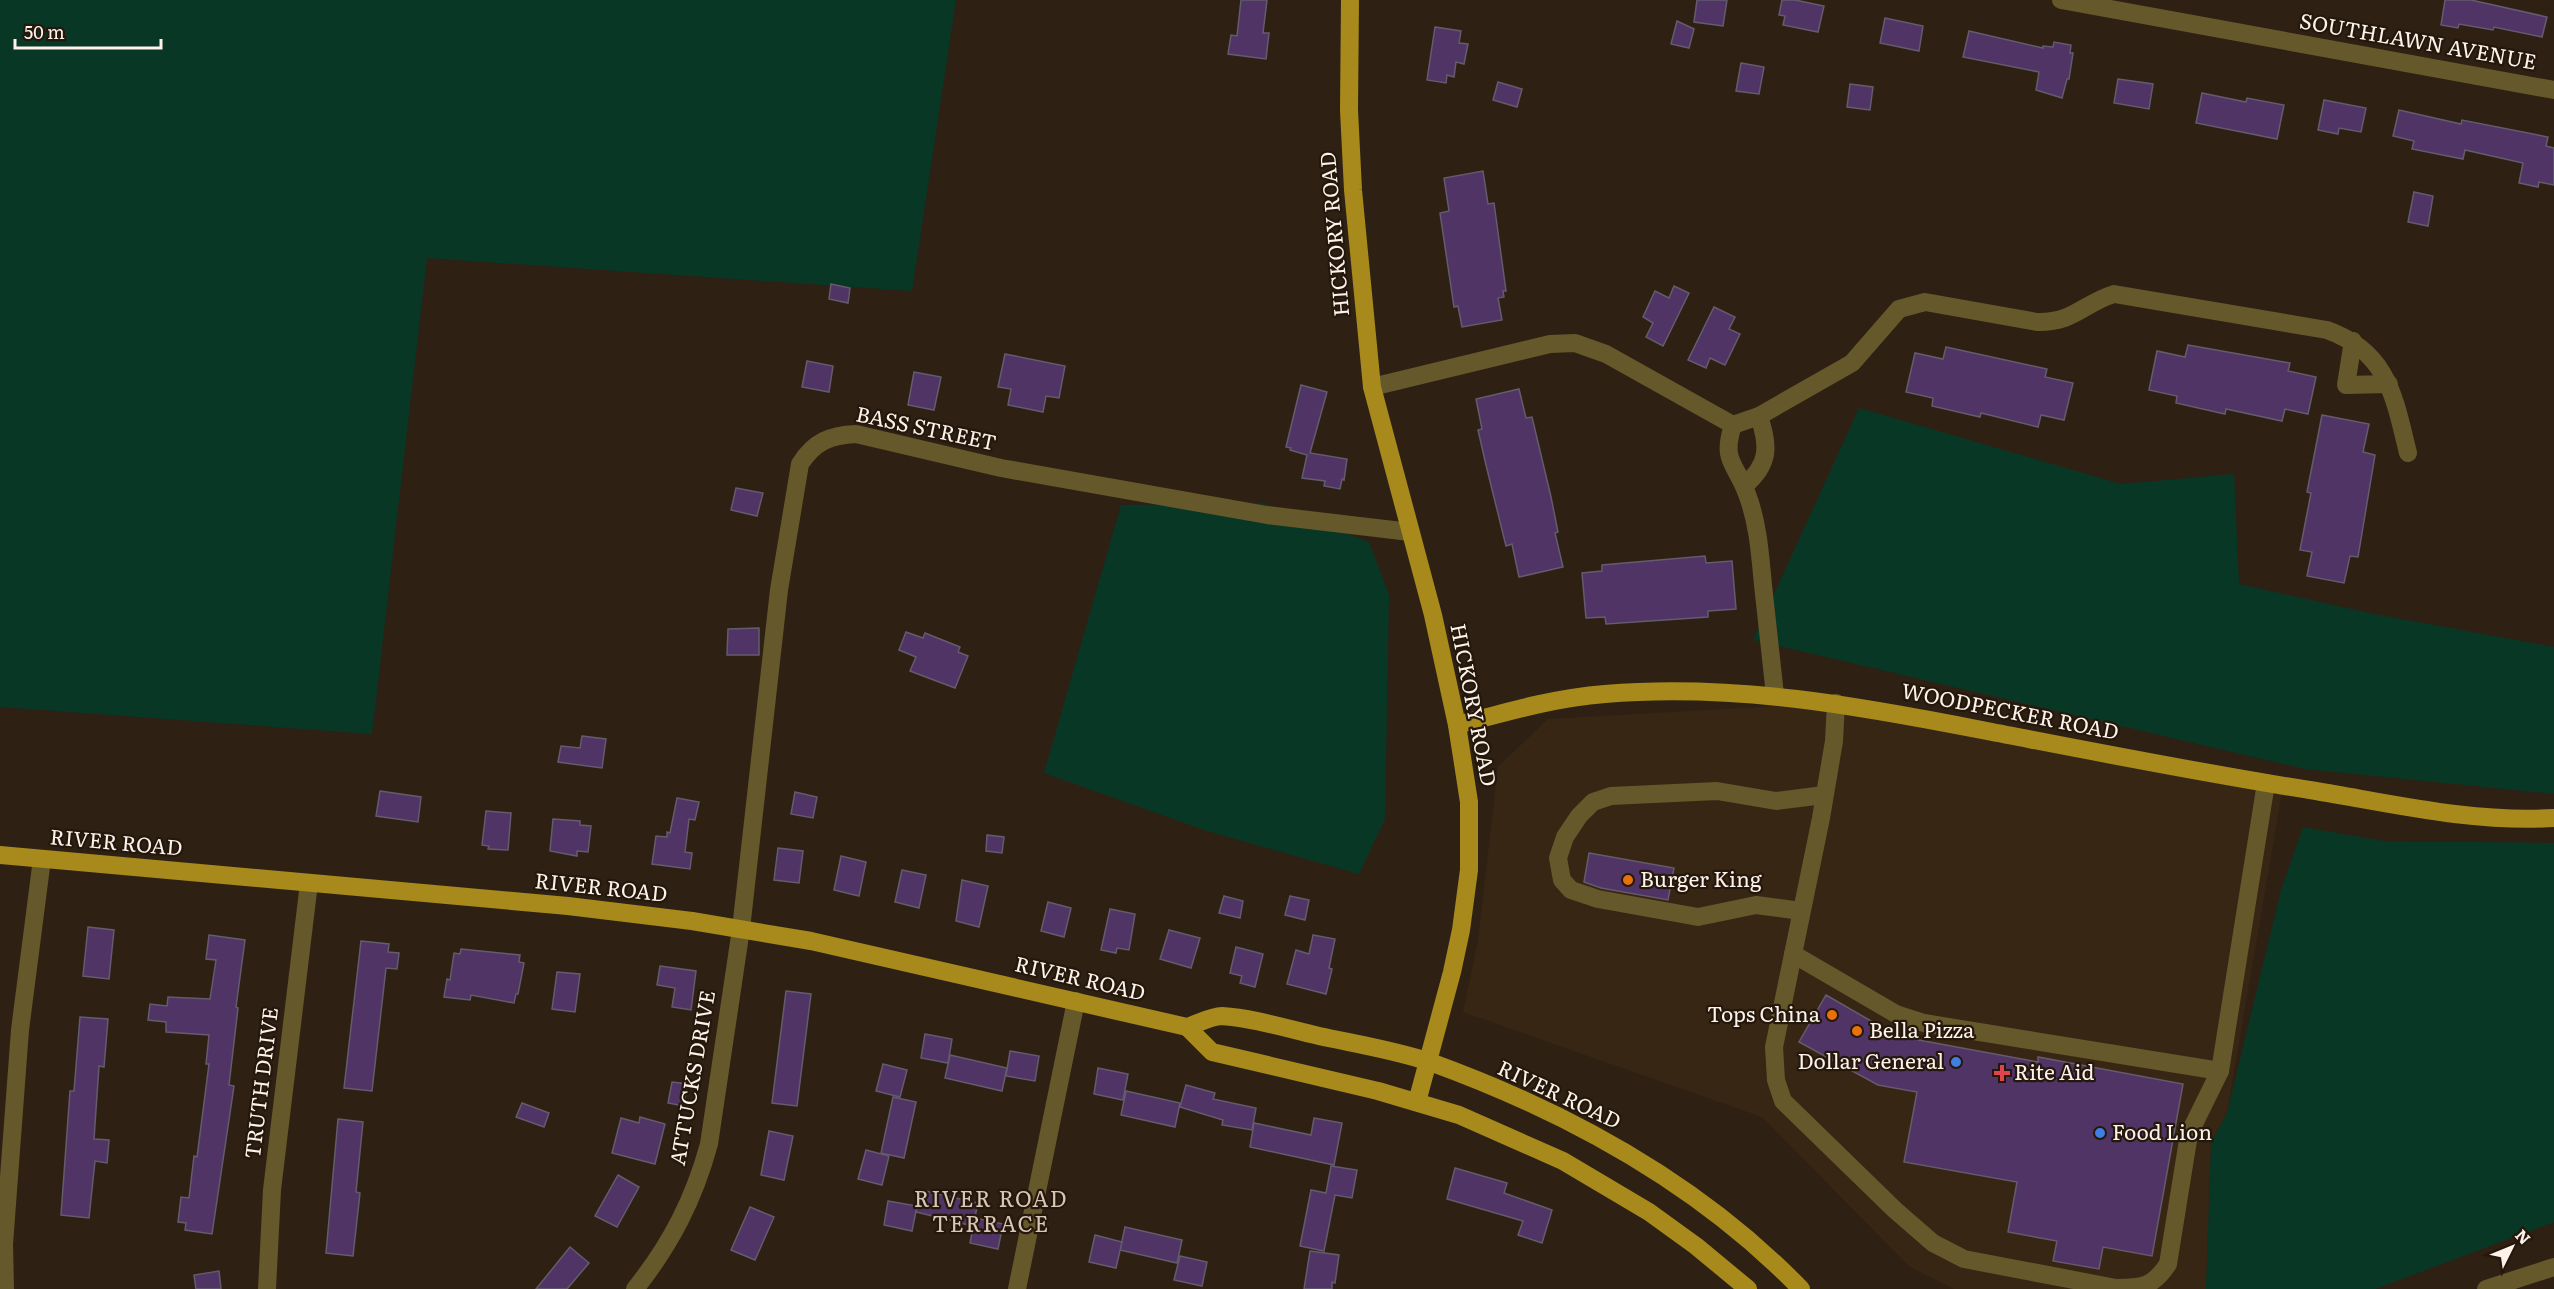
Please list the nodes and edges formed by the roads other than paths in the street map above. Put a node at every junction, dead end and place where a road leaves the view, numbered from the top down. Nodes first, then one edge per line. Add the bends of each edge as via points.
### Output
1 (1350, 0) edge
2 (2061, 0) edge
3 (2554, 90) edge
4 (2353, 341) junction
5 (2389, 384) junction
6 (1372, 387) junction
7 (1759, 416) junction
8 (1733, 425) junction
9 (2408, 453) dead end
10 (1744, 486) junction
11 (1410, 532) junction
12 (1775, 695) junction
13 (1836, 703) junction
14 (1457, 725) junction
15 (2266, 783) junction
16 (1824, 795) junction
17 (2554, 818) edge
18 (0, 855) edge
19 (42, 859) junction
20 (309, 883) junction
21 (1801, 911) junction
22 (741, 928) junction
23 (1793, 954) junction
24 (1076, 1001) junction
25 (1187, 1027) junction
26 (1428, 1062) junction
27 (2220, 1071) junction
28 (8, 1095) edge
29 (1417, 1102) junction
30 (2554, 1267) edge
31 (3, 1285) edge
32 (267, 1289) edge
33 (635, 1289) edge
34 (1017, 1289) edge
35 (1748, 1289) edge
36 (1802, 1289) edge
37 (2486, 1289) edge

1 - 6 main road, HICKORY ROAD via 1353,190
2 - 3 street, SOUTHLAWN AVENUE
4 - 5 street via 2372,356
4 - 5 street via 2346,385
4 - 7 street via 2327,330 2127,295 2100,298 2070,318 2054,322 1925,302 1899,309 1852,363
5 - 9 street
6 - 8 street via 1550,344 1575,343 1606,354
6 - 11 main road, HICKORY ROAD
7 - 8 street
7 - 10 street via 1767,452
8 - 10 street via 1728,454
10 - 12 street via 1757,526
11 - 14 main road, HICKORY ROAD
11 - 22 street, BASS STREET via 1256,513 1001,468 856,434 820,441 800,464 779,590
12 - 13 main road, WOODPECKER ROAD
12 - 14 main road, WOODPECKER ROAD via 1688,691 1605,694 1545,702
13 - 15 main road, WOODPECKER ROAD
13 - 16 street
14 - 26 main road, HICKORY ROAD via 1469,802 1469,870 1456,956
15 - 17 main road, WOODPECKER ROAD via 2486,818
15 - 27 street
16 - 21 street
16 - 21 street via 1776,801 1717,791 1611,796 1593,802 1574,824 1558,858 1562,880 1571,890 1598,899 1698,917 1756,905
18 - 19 main road, RIVER ROAD
19 - 20 main road, RIVER ROAD
19 - 28 street
20 - 22 main road, RIVER ROAD via 568,906
20 - 32 street, TRUTH DRIVE via 272,1190
21 - 23 street
22 - 24 main road, RIVER ROAD
22 - 33 street, ATTUCKS DRIVE via 709,1144 701,1173 674,1236
23 - 27 street via 1896,1014 1924,1023
23 - 27 street via 1774,1047 1776,1080 1783,1101 1895,1210 1933,1243 1964,1259 2116,1288 2137,1288 2158,1280 2168,1264 2188,1134
24 - 25 main road, RIVER ROAD
24 - 34 street
25 - 26 main road, RIVER ROAD via 1220,1016
25 - 29 main road via 1212,1052
26 - 29 main road, HICKORY ROAD
26 - 36 main road, RIVER ROAD via 1537,1106 1639,1160 1712,1210
28 - 31 street
29 - 35 main road via 1492,1128 1563,1161 1649,1212
30 - 37 street

